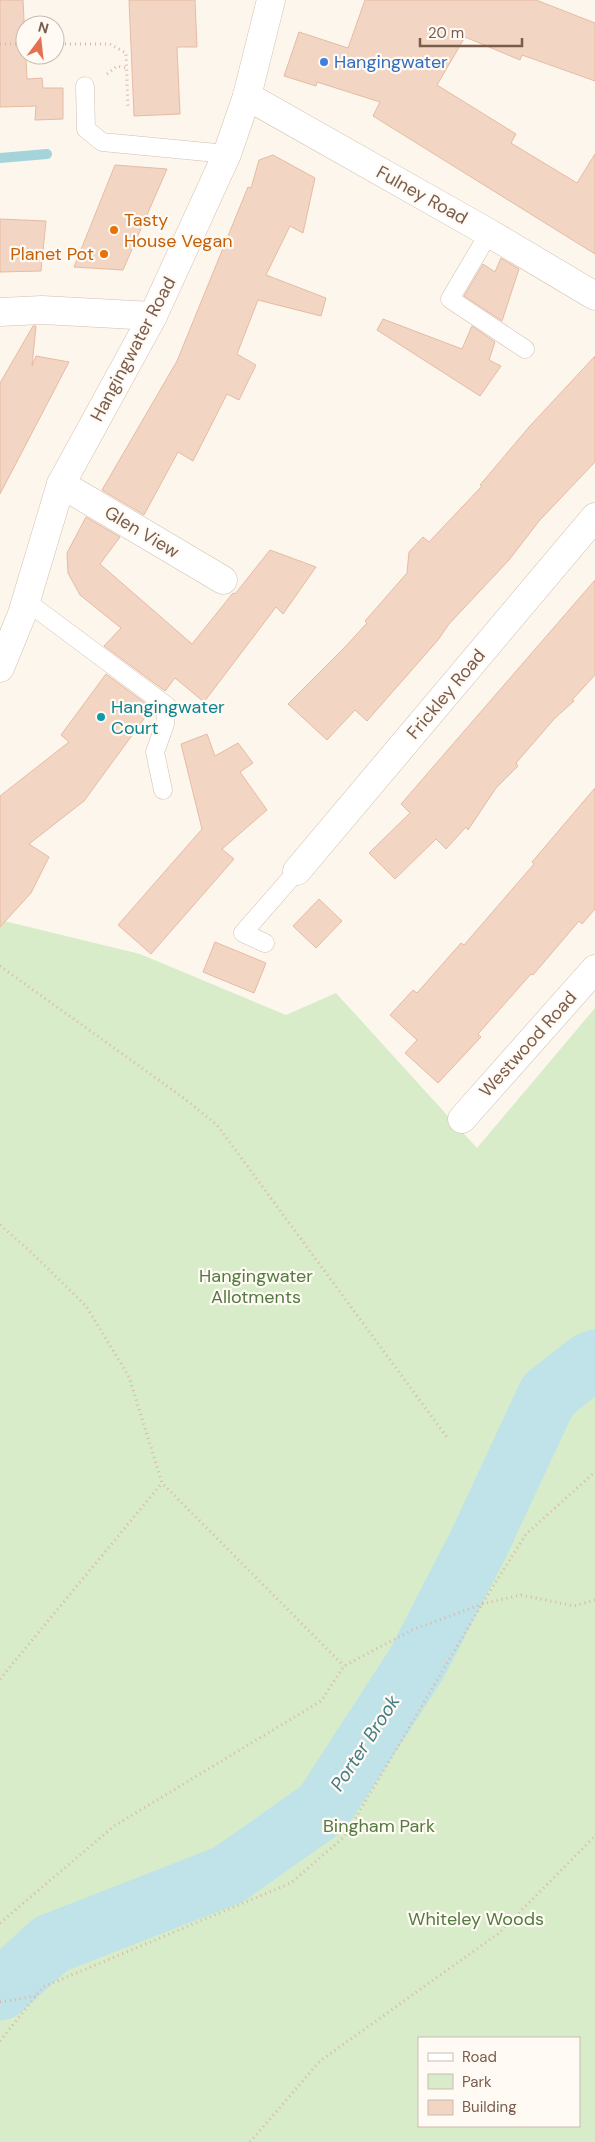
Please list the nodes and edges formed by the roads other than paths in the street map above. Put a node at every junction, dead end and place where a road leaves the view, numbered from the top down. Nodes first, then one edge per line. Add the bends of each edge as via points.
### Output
1 (271, 0) edge
2 (86, 86) dead end
3 (247, 96) junction
4 (227, 154) junction
5 (489, 232) junction
6 (595, 296) edge
7 (0, 312) edge
8 (153, 316) junction
9 (525, 349) dead end
10 (61, 484) junction
11 (595, 517) edge
12 (223, 580) dead end
13 (26, 601) junction
14 (0, 668) edge
15 (163, 790) dead end
16 (298, 871) joint
17 (265, 943) dead end
18 (595, 969) edge
19 (462, 1119) dead end

1 - 3 street, Hangingwater Road
2 - 4 lane via 86,129 102,142
3 - 4 street, Hangingwater Road
3 - 5 street, Fulney Road
4 - 8 street, Hangingwater Road
5 - 6 street, Fulney Road
5 - 9 lane via 450,299
7 - 8 street via 42,310
8 - 10 street, Hangingwater Road
10 - 12 street, Glen View
10 - 13 street, Hangingwater Road
11 - 16 street, Frickley Road
13 - 14 street, Hangingwater Road
13 - 15 lane via 167,706 165,724 155,752
16 - 17 lane via 244,934
18 - 19 street, Westwood Road

